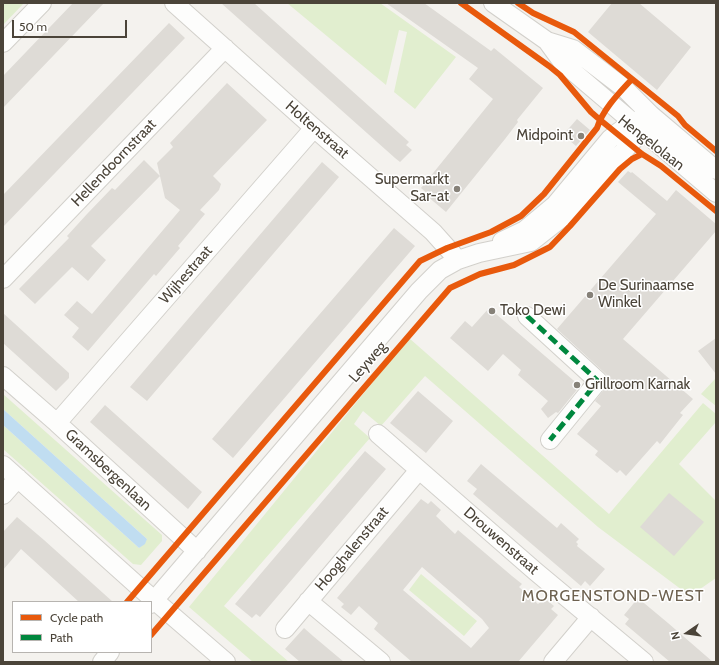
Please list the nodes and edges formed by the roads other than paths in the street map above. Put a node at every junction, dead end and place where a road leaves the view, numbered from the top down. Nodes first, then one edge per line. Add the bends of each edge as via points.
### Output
1 (42, 3) edge
2 (174, 3) edge
3 (493, 3) edge
4 (547, 41) junction
5 (3, 43) edge
6 (225, 48) junction
7 (652, 115) junction
8 (637, 126) junction
9 (314, 128) junction
10 (716, 170) edge
11 (716, 193) edge
12 (458, 260) junction
13 (3, 278) edge
14 (527, 316) dead end
15 (3, 376) edge
16 (57, 423) junction
17 (378, 434) dead end
18 (550, 440) dead end
19 (3, 465) edge
20 (419, 470) junction
21 (18, 478) junction
22 (3, 495) edge
23 (197, 551) junction
24 (152, 601) edge
25 (308, 601) junction
26 (153, 602) edge
27 (591, 617) junction
28 (285, 629) dead end
29 (109, 653) edge
30 (102, 662) edge
31 (226, 662) edge
32 (381, 662) edge
33 (553, 662) edge
34 (644, 662) edge

1 - 5 street
2 - 6 street, Holtenstraat
3 - 4 street, Hengelolaan
4 - 7 street, Hengelolaan via 573,49 624,88
4 - 8 street, Hengelolaan via 563,63
6 - 9 street, Holtenstraat
6 - 13 street, Hellendoornstraat
7 - 8 street, Leyweg
7 - 10 street, Hengelolaan
8 - 11 street, Hengelolaan
8 - 12 street, Leyweg via 564,216 531,242 478,253
9 - 12 street, Holtenstraat via 433,232
9 - 16 street, Wijhestraat
12 - 23 street, Leyweg via 440,270 419,291
14 - 18 street via 598,381
15 - 16 street, Gramsbergenlaan
16 - 23 street, Gramsbergenlaan
17 - 20 street, Drouwenstraat
19 - 21 street
20 - 25 street, Hooghalenstraat
20 - 27 street, Drouwenstraat
21 - 22 street
21 - 24 street
23 - 26 street, Leyweg
25 - 28 street, Hooghalenstraat
25 - 32 street
26 - 31 street
27 - 33 street
27 - 34 street, Drouwenstraat
29 - 30 street

